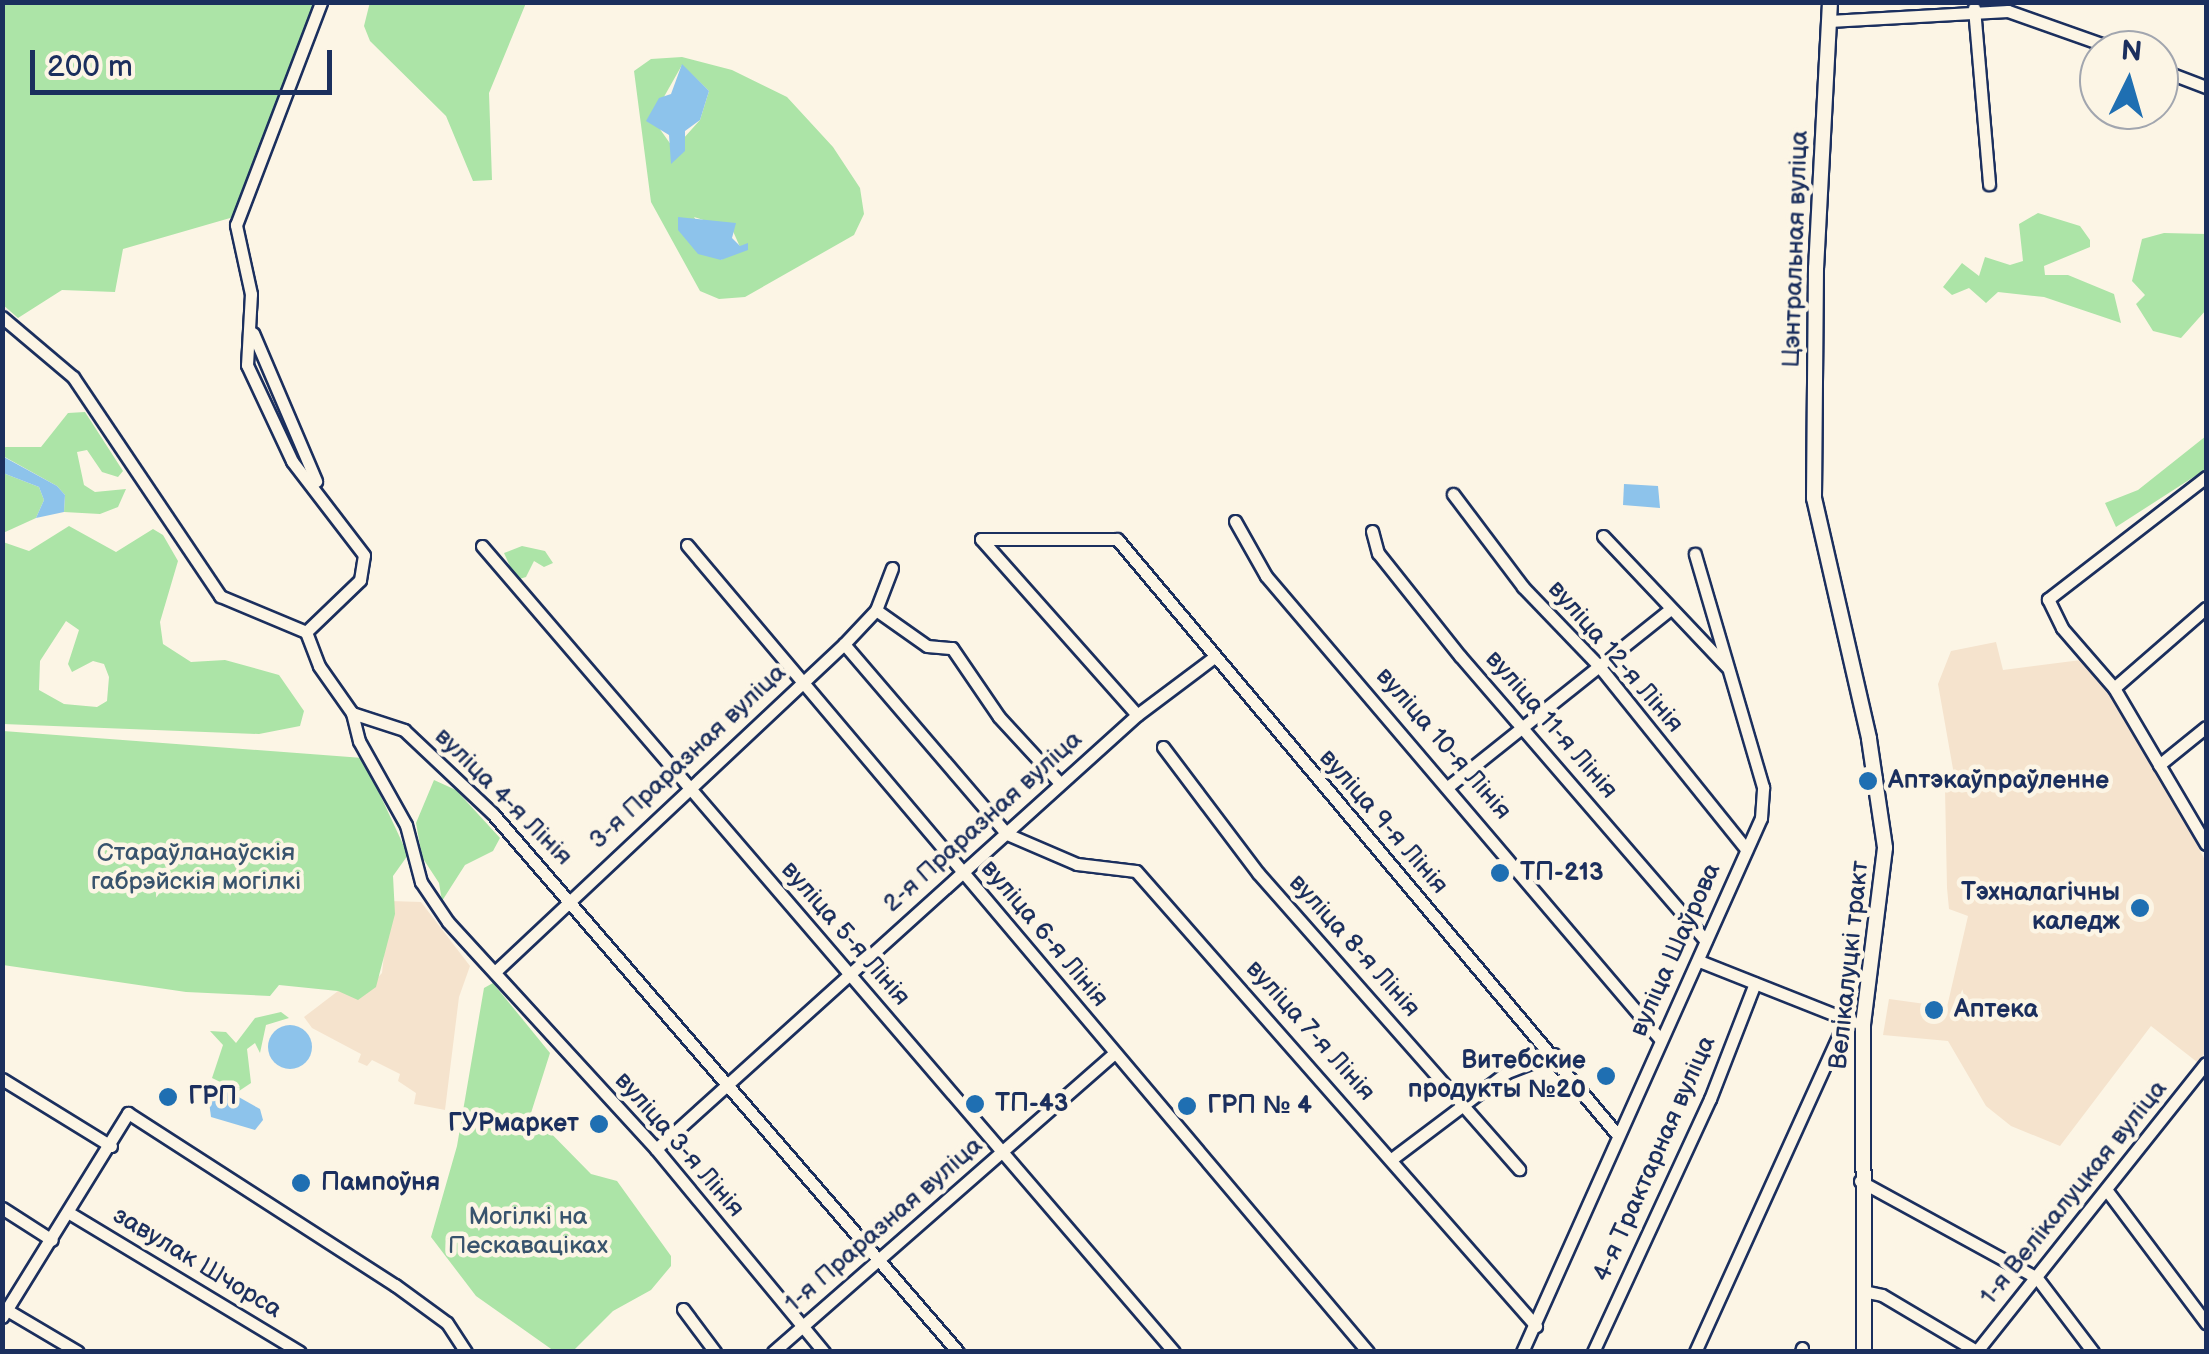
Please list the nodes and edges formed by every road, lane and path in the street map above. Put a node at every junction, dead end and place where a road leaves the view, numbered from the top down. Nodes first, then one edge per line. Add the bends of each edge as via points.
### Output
1 (321, 2) edge
2 (1830, 2) edge
3 (1974, 8) junction
4 (1829, 21) junction
5 (2079, 36) edge
6 (2179, 77) edge
7 (2206, 88) edge
8 (1989, 184) dead end
9 (2, 317) edge
10 (2206, 477) edge
11 (1453, 494) dead end
12 (1235, 521) dead end
13 (1818, 531) joint
14 (1372, 532) dead end
15 (1603, 536) dead end
16 (687, 545) dead end
17 (482, 546) dead end
18 (1695, 554) dead end
19 (892, 568) dead end
20 (2206, 608) edge
21 (876, 610) junction
22 (1668, 611) junction
23 (306, 632) junction
24 (844, 644) junction
25 (1214, 658) junction
26 (1599, 666) junction
27 (1728, 668) junction
28 (798, 684) junction
29 (2114, 688) junction
30 (352, 713) junction
31 (1136, 715) junction
32 (1523, 726) junction
33 (2206, 727) edge
34 (1163, 747) dead end
35 (2159, 765) junction
36 (1060, 783) junction
37 (1450, 785) junction
38 (690, 788) junction
39 (1007, 834) junction
40 (2206, 844) edge
41 (1746, 849) junction
42 (962, 872) junction
43 (570, 897) junction
44 (1706, 941) junction
45 (1699, 961) junction
46 (498, 969) junction
47 (848, 973) junction
48 (1755, 983) junction
49 (1846, 1019) junction
50 (1862, 1025) junction
51 (1660, 1039) junction
52 (1116, 1052) junction
53 (1554, 1054) junction
54 (2206, 1063) edge
55 (2, 1080) edge
56 (728, 1082) junction
57 (1465, 1104) junction
58 (1616, 1133) junction
59 (111, 1146) junction
60 (656, 1150) junction
61 (1002, 1152) junction
62 (1393, 1158) junction
63 (1519, 1169) dead end
64 (1860, 1181) junction
65 (2108, 1192) junction
66 (2, 1208) edge
67 (70, 1214) junction
68 (52, 1240) junction
69 (882, 1260) junction
70 (2036, 1278) junction
71 (1863, 1291) junction
72 (683, 1309) dead end
73 (5, 1314) edge
74 (2206, 1323) edge
75 (802, 1326) junction
76 (1536, 1326) junction
77 (1977, 1351) edge
78 (78, 1352) edge
79 (300, 1352) edge
80 (466, 1352) edge
81 (715, 1352) edge
82 (773, 1352) edge
83 (824, 1352) edge
84 (958, 1352) edge
85 (1174, 1352) edge
86 (1368, 1352) edge
87 (1522, 1352) edge
88 (1593, 1352) edge
89 (1695, 1352) edge
90 (1864, 1352) edge
91 (2093, 1352) edge

1 - 23 street via 236,225 252,329 248,365 292,461 319,488 364,555 360,580
2 - 4 street, Цэнтральная вуліца
3 - 4 street
3 - 5 street via 2026,16
3 - 8 street
4 - 13 street, Цэнтральная вуліца via 1816,268
6 - 7 street
9 - 23 street via 73,377 220,596
10 - 29 street via 2048,599 2062,628
11 - 26 street, вуліца 12-я Лінія via 1523,586
12 - 37 street, вуліца 10-я Лінія via 1266,576
13 - 50 street, Велікалуцкі тракт via 1884,824 1884,887
14 - 32 street, вуліца 11-я Лінія via 1378,552
15 - 22 street
16 - 28 street, вуліца 6-я Лінія
17 - 38 street, вуліца 5-я Лінія
18 - 27 street, вуліца Шаўрова
19 - 21 street, 3-я Праразная вуліца
20 - 29 street
21 - 24 street, 3-я Праразная вуліца
21 - 36 street via 926,646 952,648 1000,717
22 - 26 street
22 - 27 street
23 - 30 street via 319,666
24 - 28 street, 3-я Праразная вуліца
24 - 39 street
25 - 31 street, 2-я Праразная вуліца
25 - 31 street, вуліца 9-я Лінія via 1116,539 981,539
25 - 53 street, вуліца 9-я Лінія
26 - 32 street
26 - 41 street, вуліца 12-я Лінія
27 - 41 street, вуліца Шаўрова via 1763,787 1761,818
28 - 38 street, 3-я Праразная вуліца
28 - 42 street, вуліца 6-я Лінія
29 - 35 street
30 - 43 street, вуліца 4-я Лінія via 404,730
30 - 46 street, вуліца 3-я Лінія via 406,825 421,882 448,922
31 - 36 street, 2-я Праразная вуліца
32 - 37 street
32 - 44 street, вуліца 11-я Лінія
33 - 35 street
34 - 57 street, вуліца 8-я Лінія via 1258,874
35 - 40 street
36 - 39 street, 2-я Праразная вуліца
37 - 51 street, вуліца 10-я Лінія
38 - 43 street, 3-я Праразная вуліца
38 - 47 street, вуліца 5-я Лінія
39 - 42 street, 2-я Праразная вуліца
39 - 62 street, вуліца 7-я Лінія via 1077,864 1136,871
41 - 44 street, вуліца Шаўрова
42 - 47 street, 2-я Праразная вуліца
42 - 52 street, вуліца 6-я Лінія
43 - 46 street, 3-я Праразная вуліца
43 - 56 street, вуліца 4-я Лінія
44 - 45 street, вуліца Шаўрова
45 - 48 street
45 - 51 street, вуліца Шаўрова
46 - 60 street, вуліца 3-я Лінія
47 - 56 street, 2-я Праразная вуліца
47 - 61 street, вуліца 5-я Лінія
48 - 49 street
48 - 88 street, 4-я Трактарная вуліца via 1710,1099
49 - 50 street
49 - 89 street
50 - 64 street, Велікалуцкі тракт
51 - 58 street, вуліца Шаўрова
52 - 61 street, 1-я Праразная вуліца
52 - 86 street, вуліца 6-я Лінія
53 - 57 street via 1508,1072
53 - 58 street, вуліца 9-я Лінія
54 - 65 street, 1-я Велікалуцкая вуліца
55 - 59 street
56 - 60 street, 2-я Праразная вуліца
56 - 69 street, вуліца 4-я Лінія
57 - 62 street
57 - 63 street, вуліца 8-я Лінія
58 - 76 street, вуліца Шаўрова
59 - 67 street
59 - 80 street via 128,1114 395,1285 448,1323
60 - 75 street, вуліца 3-я Лінія
61 - 69 street, 1-я Праразная вуліца
61 - 85 street, вуліца 5-я Лінія
62 - 76 street, вуліца 7-я Лінія
64 - 70 street
64 - 71 street, Велікалуцкі тракт
65 - 70 street, 1-я Велікалуцкая вуліца
65 - 74 street
66 - 68 street
67 - 68 street
67 - 79 street, завулак Шчорса
68 - 73 street
69 - 75 street, 1-я Праразная вуліца
69 - 84 street, вуліца 4-я Лінія
70 - 77 street, 1-я Велікалуцкая вуліца
70 - 91 street
71 - 77 street via 1882,1295
71 - 90 street, Велікалуцкі тракт
72 - 81 street
73 - 78 street
75 - 82 street, 1-я Праразная вуліца
75 - 83 street, вуліца 3-я Лінія
76 - 87 street, вуліца Шаўрова

